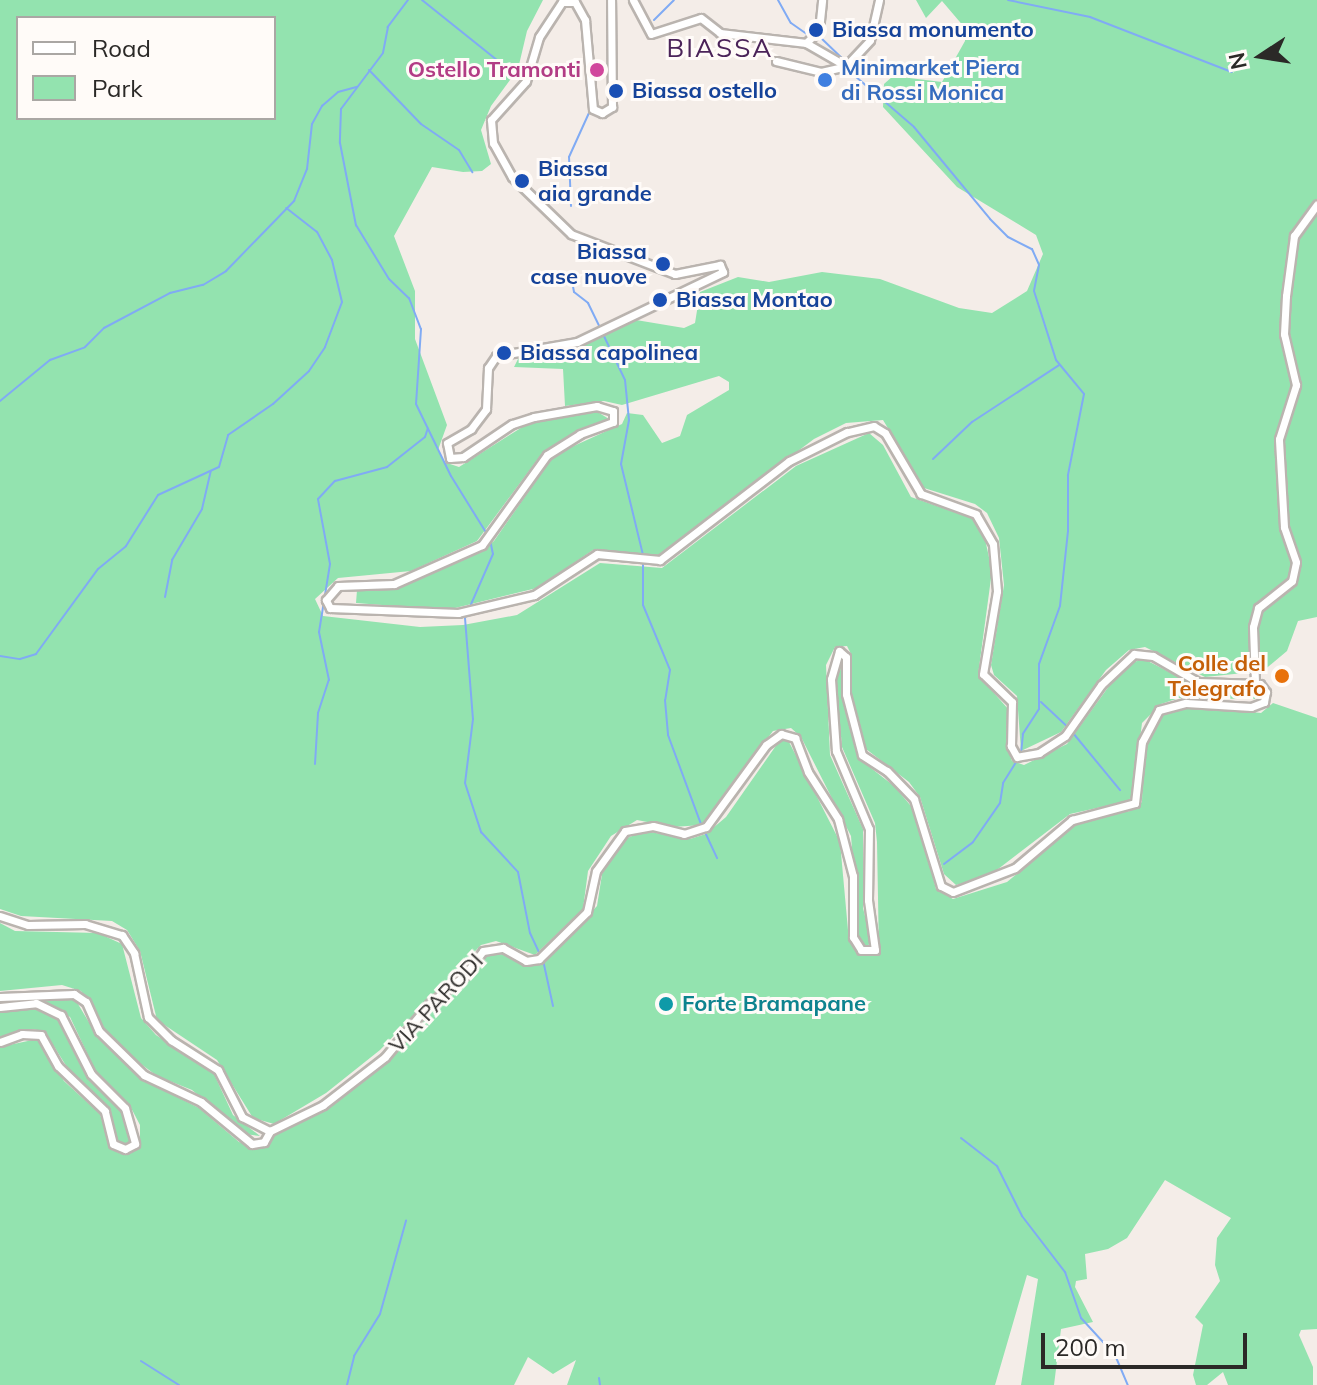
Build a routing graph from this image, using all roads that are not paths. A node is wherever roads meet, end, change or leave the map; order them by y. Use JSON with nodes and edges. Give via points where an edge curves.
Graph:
{"nodes":[{"id":1,"x":611,"y":0,"type":"edge"},
{"id":2,"x":633,"y":0,"type":"edge"},
{"id":3,"x":822,"y":0,"type":"edge"},
{"id":4,"x":879,"y":0,"type":"edge"},
{"id":5,"x":806,"y":43,"type":"junction"},
{"id":6,"x":776,"y":61,"type":"dead end"},
{"id":7,"x":846,"y":66,"type":"junction"},
{"id":8,"x":1317,"y":204,"type":"edge"},
{"id":9,"x":1255,"y":682,"type":"junction"},
{"id":10,"x":0,"y":916,"type":"edge"},
{"id":11,"x":0,"y":997,"type":"edge"},
{"id":12,"x":0,"y":1007,"type":"edge"},
{"id":13,"x":0,"y":1042,"type":"edge"},
{"id":14,"x":270,"y":1131,"type":"junction"}],
"edges":[{"from":1,"to":9,"type":"street","via":[[612,107],[602,113],[593,109],[585,20],[575,2],[562,2],[539,37],[526,81],[491,120],[493,143],[512,177],[571,234],[675,274],[720,265],[723,272],[577,342],[496,356],[488,368],[486,409],[471,429],[447,443],[450,458],[466,455],[512,424],[534,417],[597,406],[612,410],[613,422],[580,434],[547,455],[482,545],[394,584],[338,586],[326,600],[330,608],[458,613],[534,595],[600,553],[660,560],[789,461],[847,432],[874,426],[885,433],[921,494],[971,510],[990,536],[998,576],[983,674],[1012,702],[1011,746],[1017,757],[1039,753],[1065,736],[1101,685],[1134,654],[1153,656],[1198,682]]},
{"from":2,"to":5,"type":"street","via":[[651,34],[701,18],[720,33]]},
{"from":3,"to":5,"type":"street","via":[[819,30]]},
{"from":4,"to":7,"type":"street","via":[[866,47]]},
{"from":5,"to":7,"type":"street"},
{"from":6,"to":7,"type":"street","via":[[814,72]]},
{"from":8,"to":9,"type":"street","via":[[1294,236],[1286,285],[1284,334],[1296,385],[1294,400],[1281,419],[1279,439],[1284,527],[1296,562],[1292,581],[1258,608],[1253,627]]},
{"from":9,"to":14,"type":"street","name":"VIA PARODI","via":[[1266,695],[1251,707],[1186,703],[1159,710],[1142,742],[1135,803],[1072,820],[1015,868],[953,892],[941,886],[914,799],[895,777],[862,755],[846,694],[846,657],[839,651],[831,679],[836,751],[869,829],[868,900],[875,950],[859,949],[853,937],[853,876],[838,819],[808,772],[795,738],[781,734],[766,745],[706,827],[684,834],[653,826],[625,831],[596,871],[587,912],[539,959],[526,961],[503,948],[483,951],[385,1057],[323,1105]]},
{"from":10,"to":14,"type":"street","via":[[28,925],[85,924],[122,935],[134,953],[148,1017],[171,1040],[218,1070],[242,1117]]},
{"from":11,"to":14,"type":"street","via":[[74,994],[86,1002],[99,1031],[144,1075],[201,1102],[252,1144],[264,1142]]},
{"from":12,"to":13,"type":"street","via":[[36,1003],[61,1015],[91,1074],[125,1108],[135,1144],[125,1149],[113,1144],[99,1102],[58,1066],[41,1035],[22,1034]]}]}
